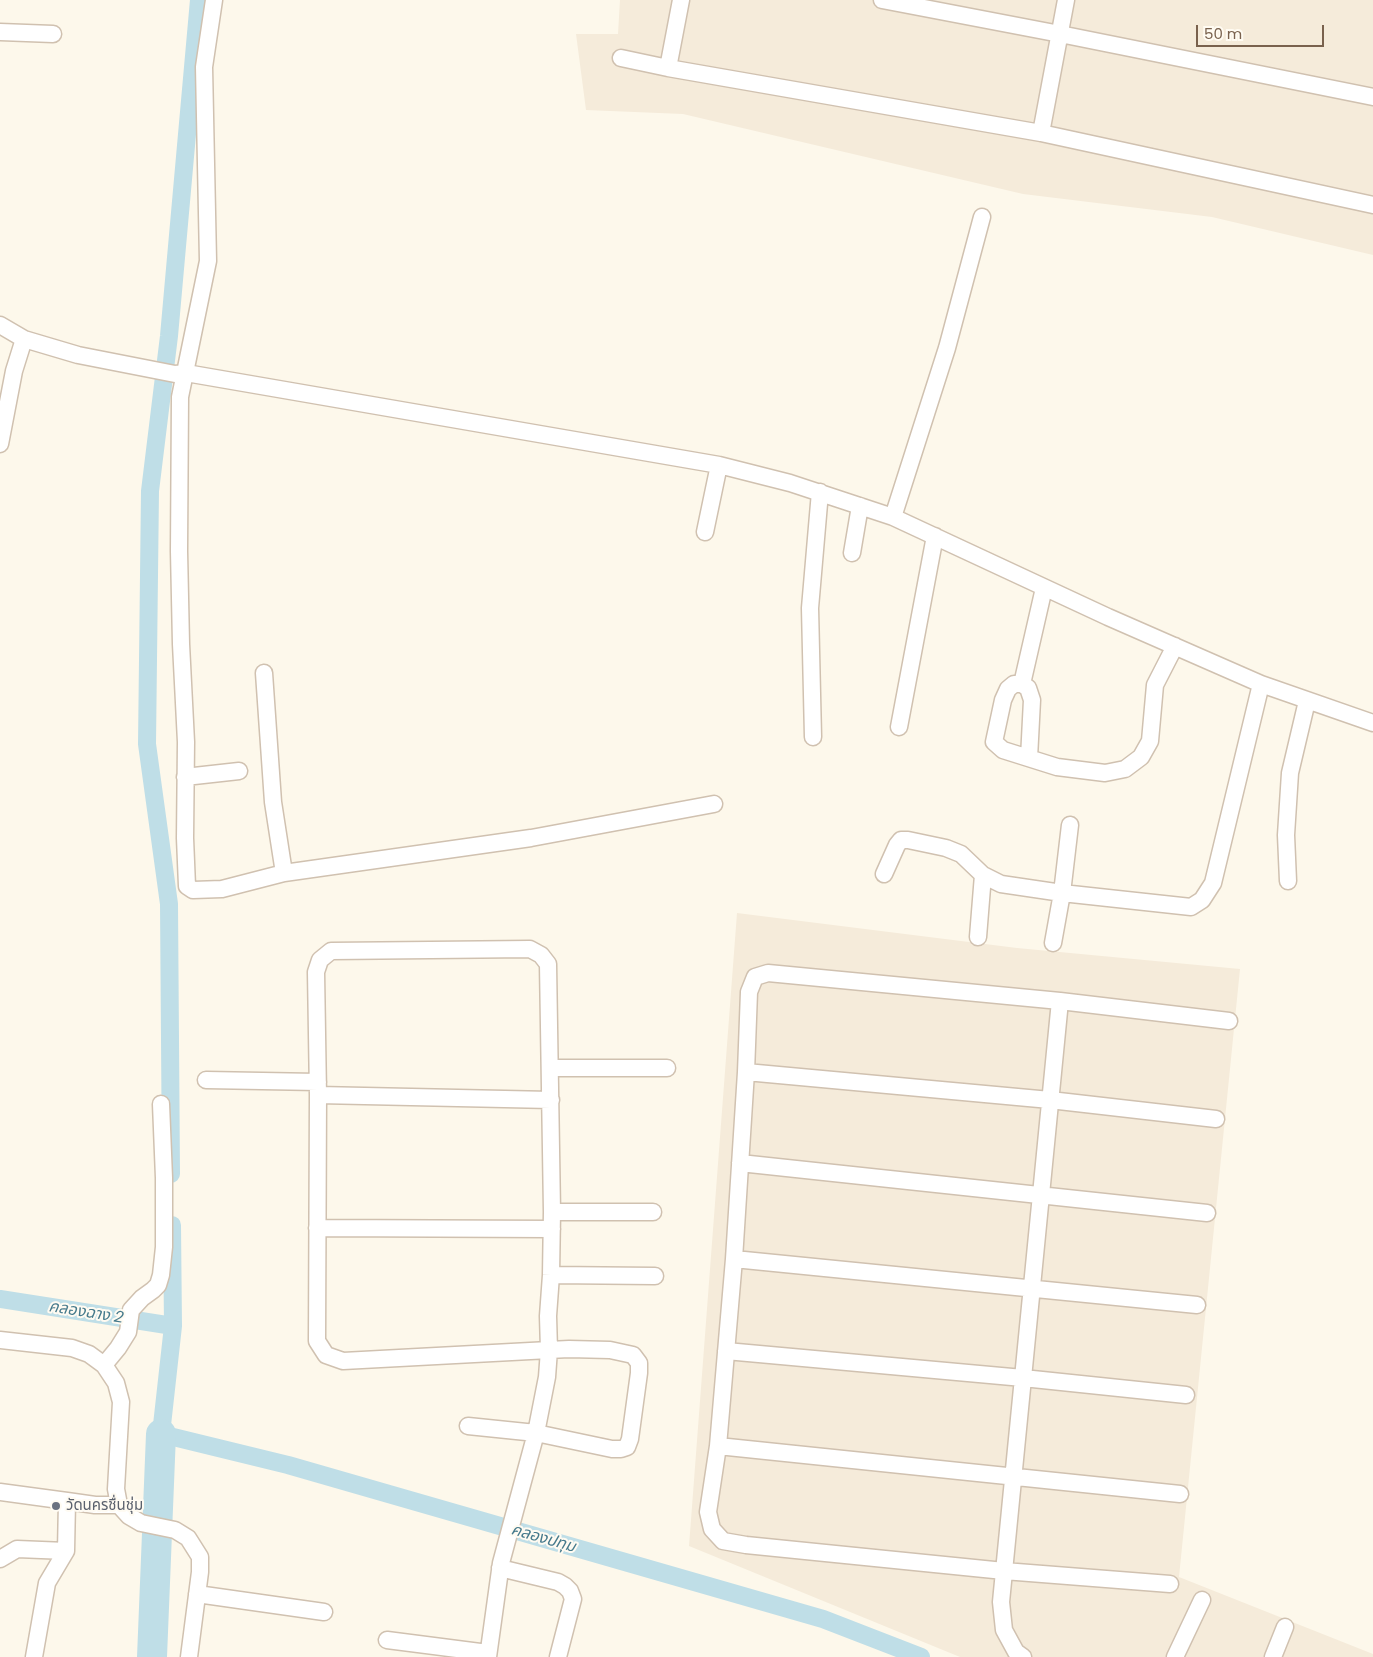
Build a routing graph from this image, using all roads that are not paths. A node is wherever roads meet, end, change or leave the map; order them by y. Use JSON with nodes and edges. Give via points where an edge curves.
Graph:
{"nodes":[{"id":1,"x":214,"y":0,"type":"edge"},
{"id":2,"x":681,"y":0,"type":"edge"},
{"id":3,"x":882,"y":0,"type":"edge"},
{"id":4,"x":1066,"y":0,"type":"edge"},
{"id":5,"x":0,"y":32,"type":"edge"},
{"id":6,"x":53,"y":34,"type":"dead end"},
{"id":7,"x":1060,"y":34,"type":"junction"},
{"id":8,"x":621,"y":58,"type":"dead end"},
{"id":9,"x":668,"y":68,"type":"junction"},
{"id":10,"x":1373,"y":97,"type":"edge"},
{"id":11,"x":1041,"y":133,"type":"junction"},
{"id":12,"x":1373,"y":205,"type":"edge"},
{"id":13,"x":982,"y":217,"type":"dead end"},
{"id":14,"x":0,"y":325,"type":"edge"},
{"id":15,"x":24,"y":339,"type":"junction"},
{"id":16,"x":180,"y":374,"type":"junction"},
{"id":17,"x":0,"y":444,"type":"edge"},
{"id":18,"x":719,"y":465,"type":"junction"},
{"id":19,"x":820,"y":492,"type":"junction"},
{"id":20,"x":860,"y":506,"type":"junction"},
{"id":21,"x":893,"y":517,"type":"junction"},
{"id":22,"x":705,"y":532,"type":"dead end"},
{"id":23,"x":935,"y":536,"type":"junction"},
{"id":24,"x":852,"y":553,"type":"dead end"},
{"id":25,"x":1044,"y":588,"type":"junction"},
{"id":26,"x":1175,"y":646,"type":"junction"},
{"id":27,"x":264,"y":673,"type":"dead end"},
{"id":28,"x":1022,"y":684,"type":"junction"},
{"id":29,"x":1261,"y":684,"type":"junction"},
{"id":30,"x":1307,"y":701,"type":"junction"},
{"id":31,"x":1373,"y":723,"type":"edge"},
{"id":32,"x":899,"y":727,"type":"dead end"},
{"id":33,"x":813,"y":737,"type":"dead end"},
{"id":34,"x":1029,"y":758,"type":"junction"},
{"id":35,"x":239,"y":771,"type":"dead end"},
{"id":36,"x":185,"y":777,"type":"junction"},
{"id":37,"x":714,"y":804,"type":"dead end"},
{"id":38,"x":1070,"y":825,"type":"dead end"},
{"id":39,"x":284,"y":873,"type":"junction"},
{"id":40,"x":884,"y":874,"type":"dead end"},
{"id":41,"x":984,"y":875,"type":"junction"},
{"id":42,"x":1288,"y":881,"type":"dead end"},
{"id":43,"x":1062,"y":893,"type":"junction"},
{"id":44,"x":978,"y":937,"type":"dead end"},
{"id":45,"x":1053,"y":943,"type":"dead end"},
{"id":46,"x":1060,"y":1001,"type":"junction"},
{"id":47,"x":1229,"y":1021,"type":"dead end"},
{"id":48,"x":550,"y":1068,"type":"junction"},
{"id":49,"x":667,"y":1068,"type":"dead end"},
{"id":50,"x":746,"y":1072,"type":"junction"},
{"id":51,"x":206,"y":1080,"type":"dead end"},
{"id":52,"x":318,"y":1089,"type":"junction"},
{"id":53,"x":551,"y":1100,"type":"junction"},
{"id":54,"x":1050,"y":1100,"type":"junction"},
{"id":55,"x":162,"y":1104,"type":"dead end"},
{"id":56,"x":1216,"y":1119,"type":"dead end"},
{"id":57,"x":740,"y":1163,"type":"junction"},
{"id":58,"x":1041,"y":1194,"type":"junction"},
{"id":59,"x":552,"y":1212,"type":"junction"},
{"id":60,"x":653,"y":1212,"type":"dead end"},
{"id":61,"x":1207,"y":1213,"type":"dead end"},
{"id":62,"x":317,"y":1228,"type":"junction"},
{"id":63,"x":552,"y":1229,"type":"junction"},
{"id":64,"x":734,"y":1259,"type":"junction"},
{"id":65,"x":551,"y":1275,"type":"junction"},
{"id":66,"x":655,"y":1276,"type":"dead end"},
{"id":67,"x":1032,"y":1288,"type":"junction"},
{"id":68,"x":1197,"y":1305,"type":"dead end"},
{"id":69,"x":0,"y":1340,"type":"edge"},
{"id":70,"x":549,"y":1350,"type":"junction"},
{"id":71,"x":726,"y":1351,"type":"junction"},
{"id":72,"x":104,"y":1365,"type":"junction"},
{"id":73,"x":1023,"y":1378,"type":"junction"},
{"id":74,"x":1186,"y":1395,"type":"dead end"},
{"id":75,"x":468,"y":1426,"type":"dead end"},
{"id":76,"x":536,"y":1433,"type":"junction"},
{"id":77,"x":718,"y":1446,"type":"junction"},
{"id":78,"x":1013,"y":1477,"type":"junction"},
{"id":79,"x":0,"y":1492,"type":"edge"},
{"id":80,"x":1180,"y":1494,"type":"dead end"},
{"id":81,"x":67,"y":1502,"type":"junction"},
{"id":82,"x":119,"y":1504,"type":"junction"},
{"id":83,"x":66,"y":1551,"type":"junction"},
{"id":84,"x":0,"y":1559,"type":"edge"},
{"id":85,"x":500,"y":1565,"type":"junction"},
{"id":86,"x":1004,"y":1571,"type":"junction"},
{"id":87,"x":1170,"y":1584,"type":"dead end"},
{"id":88,"x":197,"y":1594,"type":"junction"},
{"id":89,"x":1202,"y":1600,"type":"dead end"},
{"id":90,"x":324,"y":1612,"type":"dead end"},
{"id":91,"x":1285,"y":1627,"type":"dead end"},
{"id":92,"x":388,"y":1640,"type":"dead end"},
{"id":93,"x":488,"y":1655,"type":"edge"},
{"id":94,"x":34,"y":1657,"type":"edge"},
{"id":95,"x":189,"y":1657,"type":"edge"},
{"id":96,"x":558,"y":1657,"type":"edge"},
{"id":97,"x":1023,"y":1657,"type":"edge"},
{"id":98,"x":1175,"y":1657,"type":"edge"},
{"id":99,"x":1273,"y":1657,"type":"edge"}],
"edges":[{"from":1,"to":16,"type":"street","via":[[204,67],[208,261]]},
{"from":2,"to":9,"type":"street"},
{"from":3,"to":7,"type":"street"},
{"from":4,"to":7,"type":"street"},
{"from":5,"to":6,"type":"street"},
{"from":7,"to":10,"type":"street"},
{"from":7,"to":11,"type":"street"},
{"from":8,"to":9,"type":"street"},
{"from":9,"to":11,"type":"street"},
{"from":11,"to":12,"type":"street"},
{"from":13,"to":21,"type":"street","via":[[947,348]]},
{"from":14,"to":15,"type":"street"},
{"from":15,"to":16,"type":"street","via":[[78,355]]},
{"from":15,"to":17,"type":"street","via":[[14,371]]},
{"from":16,"to":18,"type":"street"},
{"from":16,"to":36,"type":"street","via":[[179,551]]},
{"from":18,"to":19,"type":"street"},
{"from":18,"to":22,"type":"street"},
{"from":19,"to":20,"type":"street"},
{"from":19,"to":33,"type":"street","via":[[810,608]]},
{"from":20,"to":21,"type":"street"},
{"from":20,"to":24,"type":"street"},
{"from":21,"to":23,"type":"street"},
{"from":23,"to":25,"type":"street"},
{"from":23,"to":32,"type":"street"},
{"from":25,"to":26,"type":"street"},
{"from":25,"to":28,"type":"street"},
{"from":26,"to":29,"type":"street"},
{"from":26,"to":34,"type":"street","via":[[1155,685],[1150,741],[1141,757],[1124,769],[1105,774],[1057,767]]},
{"from":27,"to":39,"type":"street","via":[[273,802]]},
{"from":28,"to":34,"type":"street","via":[[1028,688],[1032,700]]},
{"from":28,"to":34,"type":"street","via":[[1014,684],[1008,689],[994,742],[1003,750]]},
{"from":29,"to":30,"type":"street"},
{"from":29,"to":43,"type":"street","via":[[1212,884],[1202,900],[1191,907]]},
{"from":30,"to":31,"type":"street"},
{"from":30,"to":42,"type":"street","via":[[1290,773],[1286,835]]},
{"from":35,"to":36,"type":"street"},
{"from":36,"to":39,"type":"street","via":[[187,886],[193,890],[222,889]]},
{"from":37,"to":39,"type":"street","via":[[532,838]]},
{"from":38,"to":43,"type":"street"},
{"from":40,"to":41,"type":"street","via":[[897,845],[901,840],[908,840],[961,854]]},
{"from":41,"to":43,"type":"street","via":[[1001,884]]},
{"from":41,"to":44,"type":"street"},
{"from":43,"to":45,"type":"street"},
{"from":46,"to":47,"type":"street"},
{"from":46,"to":50,"type":"street","via":[[768,973],[755,977],[749,992]]},
{"from":46,"to":54,"type":"street"},
{"from":48,"to":49,"type":"street"},
{"from":48,"to":52,"type":"street","via":[[548,964],[530,949],[331,951],[320,960],[316,972]]},
{"from":48,"to":53,"type":"street"},
{"from":50,"to":54,"type":"street"},
{"from":50,"to":57,"type":"street"},
{"from":51,"to":52,"type":"street"},
{"from":52,"to":53,"type":"street"},
{"from":52,"to":62,"type":"street"},
{"from":53,"to":59,"type":"street"},
{"from":54,"to":56,"type":"street"},
{"from":54,"to":58,"type":"street"},
{"from":55,"to":72,"type":"street","via":[[164,1247],[161,1275],[158,1285],[131,1310],[128,1332]]},
{"from":57,"to":58,"type":"street"},
{"from":57,"to":64,"type":"street"},
{"from":58,"to":61,"type":"street"},
{"from":58,"to":67,"type":"street"},
{"from":59,"to":60,"type":"street"},
{"from":59,"to":63,"type":"street"},
{"from":62,"to":63,"type":"street"},
{"from":62,"to":70,"type":"street","via":[[317,1342],[326,1355],[343,1361]]},
{"from":63,"to":65,"type":"street"},
{"from":64,"to":67,"type":"street"},
{"from":64,"to":71,"type":"street"},
{"from":65,"to":66,"type":"street"},
{"from":65,"to":70,"type":"street"},
{"from":67,"to":68,"type":"street"},
{"from":67,"to":73,"type":"street"},
{"from":69,"to":72,"type":"street","via":[[72,1348],[89,1354]]},
{"from":70,"to":76,"type":"street"},
{"from":70,"to":76,"type":"street","via":[[610,1350],[633,1355],[639,1363],[639,1374],[630,1439],[626,1447],[612,1449]]},
{"from":71,"to":73,"type":"street"},
{"from":71,"to":77,"type":"street"},
{"from":72,"to":82,"type":"street","via":[[116,1383],[121,1402],[116,1489]]},
{"from":73,"to":74,"type":"street"},
{"from":73,"to":78,"type":"street"},
{"from":75,"to":76,"type":"street"},
{"from":76,"to":85,"type":"street"},
{"from":77,"to":78,"type":"street"},
{"from":77,"to":86,"type":"street","via":[[708,1512],[712,1529],[723,1541]]},
{"from":78,"to":80,"type":"street"},
{"from":78,"to":86,"type":"street"},
{"from":79,"to":81,"type":"street"},
{"from":81,"to":82,"type":"street"},
{"from":81,"to":83,"type":"street"},
{"from":82,"to":88,"type":"street","via":[[128,1516],[141,1523],[176,1530],[188,1538],[200,1557]]},
{"from":83,"to":84,"type":"street","via":[[17,1549]]},
{"from":83,"to":94,"type":"street","via":[[47,1582]]},
{"from":85,"to":93,"type":"street"},
{"from":85,"to":96,"type":"street","via":[[558,1582],[570,1591],[572,1598]]},
{"from":86,"to":87,"type":"street"},
{"from":86,"to":97,"type":"street","via":[[1004,1630],[1016,1652]]},
{"from":88,"to":90,"type":"street"},
{"from":88,"to":95,"type":"street"},
{"from":89,"to":98,"type":"street"},
{"from":91,"to":99,"type":"street"},
{"from":92,"to":93,"type":"street"}]}
